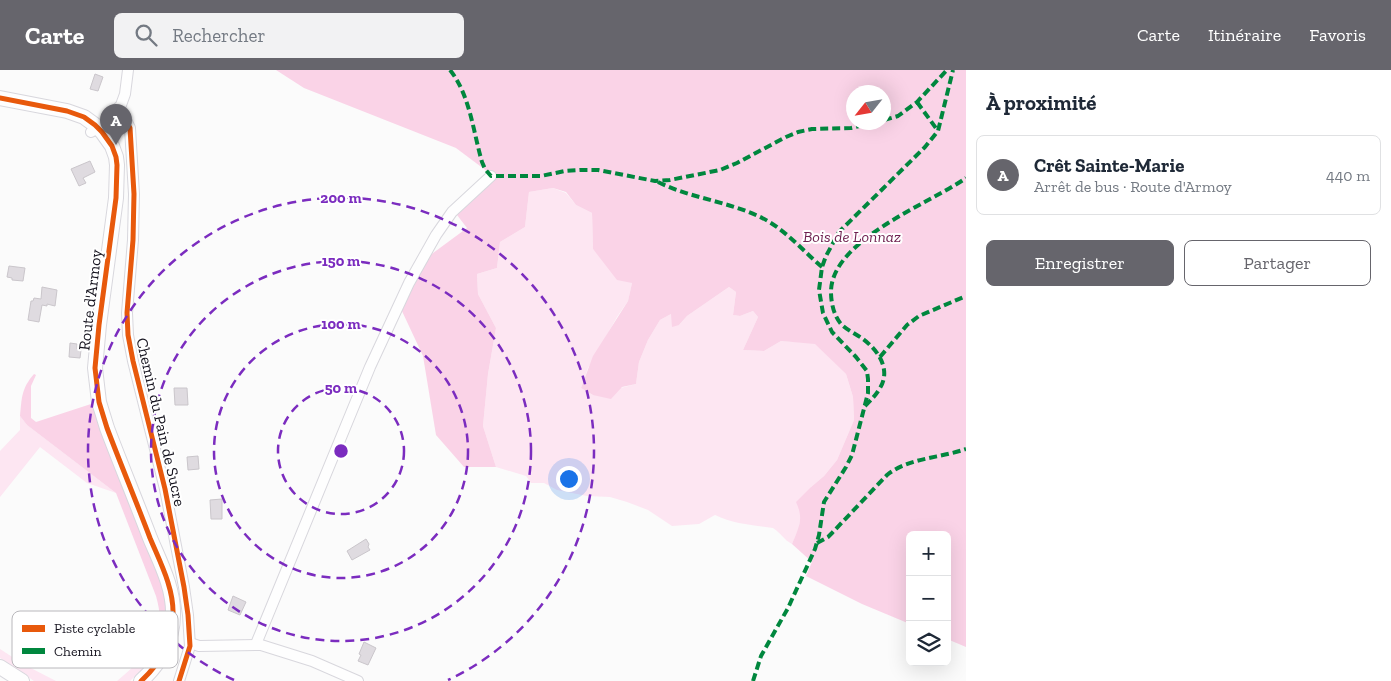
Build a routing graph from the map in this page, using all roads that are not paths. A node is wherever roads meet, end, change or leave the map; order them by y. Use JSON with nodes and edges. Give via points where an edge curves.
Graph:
{"nodes":[{"id":1,"x":128,"y":70,"type":"edge"},
{"id":2,"x":0,"y":98,"type":"edge"},
{"id":3,"x":0,"y":106,"type":"edge"},
{"id":4,"x":114,"y":113,"type":"junction"},
{"id":5,"x":92,"y":128,"type":"junction"},
{"id":6,"x":491,"y":176,"type":"dead end"},
{"id":7,"x":173,"y":611,"type":"edge"},
{"id":8,"x":190,"y":643,"type":"junction"},
{"id":9,"x":256,"y":644,"type":"junction"},
{"id":10,"x":0,"y":667,"type":"edge"},
{"id":11,"x":153,"y":668,"type":"edge"},
{"id":12,"x":22,"y":681,"type":"edge"},
{"id":13,"x":141,"y":681,"type":"edge"},
{"id":14,"x":178,"y":681,"type":"edge"},
{"id":15,"x":358,"y":681,"type":"edge"}],
"edges":[{"from":1,"to":4,"type":"street","via":[[126,94]]},
{"from":2,"to":5,"type":"main road","via":[[79,115]]},
{"from":3,"to":5,"type":"main road","via":[[66,119]]},
{"from":4,"to":5,"type":"street","via":[[105,124]]},
{"from":4,"to":8,"type":"street","name":"Chemin du Pain de Sucre","via":[[124,116],[130,128],[134,194],[128,336],[165,489],[185,594]]},
{"from":5,"to":7,"type":"main road","name":"Route d'Armoy","via":[[108,140],[117,165],[97,341],[99,402],[166,578]]},
{"from":6,"to":9,"type":"street","via":[[452,212],[409,283],[367,374]]},
{"from":8,"to":9,"type":"street","via":[[199,646]]},
{"from":8,"to":14,"type":"street","name":"Chemin du Pain de Sucre"},
{"from":9,"to":15,"type":"street"},
{"from":10,"to":12,"type":"main road"},
{"from":11,"to":13,"type":"main road","name":"Route d'Armoy"}]}
